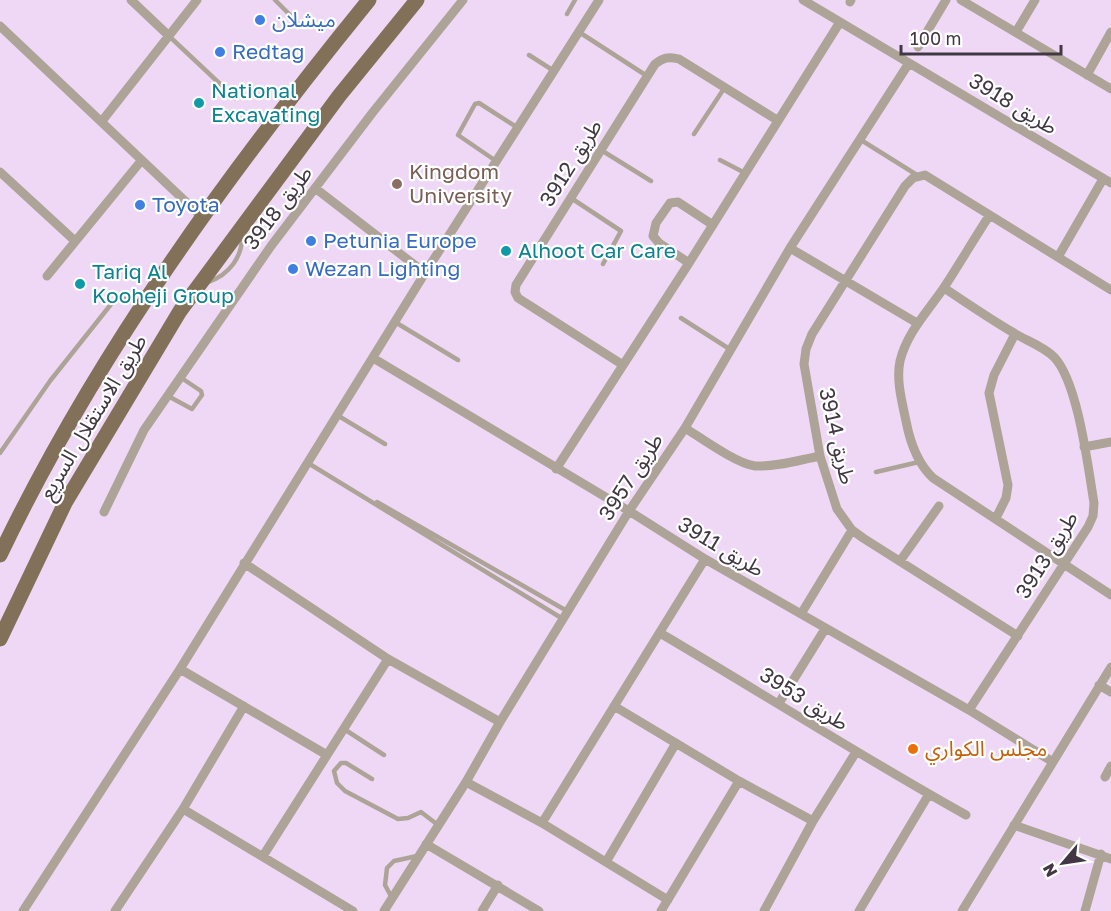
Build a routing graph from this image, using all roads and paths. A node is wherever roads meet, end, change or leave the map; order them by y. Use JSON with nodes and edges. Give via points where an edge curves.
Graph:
{"nodes":[{"id":1,"x":131,"y":0,"type":"edge"},
{"id":2,"x":197,"y":0,"type":"edge"},
{"id":3,"x":275,"y":0,"type":"edge"},
{"id":4,"x":369,"y":0,"type":"edge"},
{"id":5,"x":417,"y":0,"type":"edge"},
{"id":6,"x":463,"y":0,"type":"edge"},
{"id":7,"x":575,"y":0,"type":"edge"},
{"id":8,"x":598,"y":0,"type":"edge"},
{"id":9,"x":803,"y":0,"type":"edge"},
{"id":10,"x":946,"y":0,"type":"edge"},
{"id":11,"x":961,"y":0,"type":"edge"},
{"id":12,"x":1035,"y":0,"type":"edge"},
{"id":13,"x":567,"y":14,"type":"dead end"},
{"id":14,"x":840,"y":22,"type":"junction"},
{"id":15,"x":298,"y":23,"type":"dead end"},
{"id":16,"x":0,"y":26,"type":"edge"},
{"id":17,"x":578,"y":32,"type":"junction"},
{"id":18,"x":1016,"y":32,"type":"junction"},
{"id":19,"x":1111,"y":32,"type":"edge"},
{"id":20,"x":169,"y":36,"type":"junction"},
{"id":21,"x":918,"y":47,"type":"dead end"},
{"id":22,"x":530,"y":55,"type":"dead end"},
{"id":23,"x":909,"y":63,"type":"junction"},
{"id":24,"x":554,"y":71,"type":"junction"},
{"id":25,"x":1087,"y":75,"type":"junction"},
{"id":26,"x":647,"y":76,"type":"junction"},
{"id":27,"x":725,"y":87,"type":"junction"},
{"id":28,"x":1111,"y":89,"type":"edge"},
{"id":29,"x":235,"y":98,"type":"dead end"},
{"id":30,"x":777,"y":120,"type":"junction"},
{"id":31,"x":102,"y":121,"type":"junction"},
{"id":32,"x":518,"y":128,"type":"junction"},
{"id":33,"x":694,"y":134,"type":"dead end"},
{"id":34,"x":861,"y":140,"type":"junction"},
{"id":35,"x":601,"y":150,"type":"junction"},
{"id":36,"x":720,"y":160,"type":"dead end"},
{"id":37,"x":141,"y":161,"type":"junction"},
{"id":38,"x":497,"y":161,"type":"junction"},
{"id":39,"x":0,"y":172,"type":"edge"},
{"id":40,"x":745,"y":173,"type":"junction"},
{"id":41,"x":915,"y":177,"type":"junction"},
{"id":42,"x":651,"y":181,"type":"dead end"},
{"id":43,"x":1107,"y":181,"type":"edge"},
{"id":44,"x":315,"y":188,"type":"junction"},
{"id":45,"x":571,"y":198,"type":"junction"},
{"id":46,"x":989,"y":216,"type":"junction"},
{"id":47,"x":203,"y":218,"type":"junction"},
{"id":48,"x":713,"y":225,"type":"junction"},
{"id":49,"x":75,"y":241,"type":"junction"},
{"id":50,"x":790,"y":248,"type":"junction"},
{"id":51,"x":1058,"y":257,"type":"junction"},
{"id":52,"x":689,"y":263,"type":"junction"},
{"id":53,"x":603,"y":264,"type":"dead end"},
{"id":54,"x":425,"y":273,"type":"junction"},
{"id":55,"x":47,"y":276,"type":"dead end"},
{"id":56,"x":846,"y":281,"type":"junction"},
{"id":57,"x":944,"y":288,"type":"junction"},
{"id":58,"x":1111,"y":290,"type":"edge"},
{"id":59,"x":140,"y":307,"type":"junction"},
{"id":60,"x":681,"y":318,"type":"dead end"},
{"id":61,"x":396,"y":322,"type":"junction"},
{"id":62,"x":916,"y":323,"type":"junction"},
{"id":63,"x":1015,"y":334,"type":"junction"},
{"id":64,"x":731,"y":350,"type":"junction"},
{"id":65,"x":373,"y":358,"type":"junction"},
{"id":66,"x":458,"y":360,"type":"dead end"},
{"id":67,"x":623,"y":365,"type":"junction"},
{"id":68,"x":180,"y":377,"type":"junction"},
{"id":69,"x":168,"y":396,"type":"junction"},
{"id":70,"x":337,"y":415,"type":"junction"},
{"id":71,"x":685,"y":428,"type":"junction"},
{"id":72,"x":1111,"y":442,"type":"edge"},
{"id":73,"x":385,"y":444,"type":"dead end"},
{"id":74,"x":1084,"y":447,"type":"junction"},
{"id":75,"x":0,"y":453,"type":"edge"},
{"id":76,"x":820,"y":456,"type":"junction"},
{"id":77,"x":919,"y":462,"type":"junction"},
{"id":78,"x":308,"y":463,"type":"junction"},
{"id":79,"x":556,"y":469,"type":"junction"},
{"id":80,"x":876,"y":472,"type":"dead end"},
{"id":81,"x":361,"y":495,"type":"junction"},
{"id":82,"x":939,"y":506,"type":"dead end"},
{"id":83,"x":629,"y":511,"type":"junction"},
{"id":84,"x":104,"y":512,"type":"dead end"},
{"id":85,"x":996,"y":518,"type":"junction"},
{"id":86,"x":852,"y":530,"type":"junction"},
{"id":87,"x":0,"y":555,"type":"edge"},
{"id":88,"x":705,"y":560,"type":"junction"},
{"id":89,"x":900,"y":561,"type":"junction"},
{"id":90,"x":244,"y":563,"type":"junction"},
{"id":91,"x":1064,"y":565,"type":"junction"},
{"id":92,"x":1111,"y":595,"type":"edge"},
{"id":93,"x":801,"y":614,"type":"junction"},
{"id":94,"x":565,"y":615,"type":"junction"},
{"id":95,"x":825,"y":628,"type":"junction"},
{"id":96,"x":660,"y":633,"type":"junction"},
{"id":97,"x":1018,"y":636,"type":"junction"},
{"id":98,"x":0,"y":639,"type":"edge"},
{"id":99,"x":388,"y":659,"type":"junction"},
{"id":100,"x":1111,"y":667,"type":"edge"},
{"id":101,"x":180,"y":669,"type":"junction"},
{"id":102,"x":1099,"y":685,"type":"junction"},
{"id":103,"x":1111,"y":692,"type":"edge"},
{"id":104,"x":779,"y":704,"type":"junction"},
{"id":105,"x":244,"y":706,"type":"junction"},
{"id":106,"x":614,"y":706,"type":"junction"},
{"id":107,"x":969,"y":710,"type":"junction"},
{"id":108,"x":500,"y":722,"type":"junction"},
{"id":109,"x":344,"y":729,"type":"junction"},
{"id":110,"x":676,"y":743,"type":"junction"},
{"id":111,"x":856,"y":752,"type":"junction"},
{"id":112,"x":327,"y":755,"type":"junction"},
{"id":113,"x":384,"y":755,"type":"dead end"},
{"id":114,"x":1053,"y":762,"type":"junction"},
{"id":115,"x":1111,"y":766,"type":"edge"},
{"id":116,"x":1105,"y":777,"type":"dead end"},
{"id":117,"x":372,"y":779,"type":"dead end"},
{"id":118,"x":739,"y":781,"type":"junction"},
{"id":119,"x":466,"y":782,"type":"junction"},
{"id":120,"x":929,"y":794,"type":"junction"},
{"id":121,"x":183,"y":809,"type":"junction"},
{"id":122,"x":966,"y":815,"type":"dead end"},
{"id":123,"x":813,"y":821,"type":"junction"},
{"id":124,"x":542,"y":823,"type":"junction"},
{"id":125,"x":438,"y":825,"type":"junction"},
{"id":126,"x":1014,"y":825,"type":"junction"},
{"id":127,"x":426,"y":844,"type":"junction"},
{"id":128,"x":1101,"y":854,"type":"junction"},
{"id":129,"x":263,"y":856,"type":"junction"},
{"id":130,"x":418,"y":856,"type":"junction"},
{"id":131,"x":1111,"y":859,"type":"edge"},
{"id":132,"x":606,"y":862,"type":"junction"},
{"id":133,"x":498,"y":885,"type":"junction"},
{"id":134,"x":393,"y":898,"type":"junction"},
{"id":135,"x":668,"y":900,"type":"junction"},
{"id":136,"x":119,"y":909,"type":"edge"},
{"id":137,"x":23,"y":911,"type":"edge"},
{"id":138,"x":353,"y":911,"type":"edge"},
{"id":139,"x":384,"y":911,"type":"edge"},
{"id":140,"x":482,"y":911,"type":"edge"},
{"id":141,"x":539,"y":911,"type":"edge"},
{"id":142,"x":661,"y":911,"type":"edge"},
{"id":143,"x":764,"y":911,"type":"edge"},
{"id":144,"x":860,"y":911,"type":"edge"},
{"id":145,"x":962,"y":911,"type":"edge"},
{"id":146,"x":1085,"y":911,"type":"edge"}],
"edges":[{"from":1,"to":20,"type":"street"},
{"from":2,"to":20,"type":"street"},
{"from":3,"to":15,"type":"lane"},
{"from":4,"to":47,"type":"main road","name":"طريق الاستقلال السريع","via":[[311,71]]},
{"from":5,"to":98,"type":"main road","name":"طريق الاستقلال السريع","via":[[339,96],[180,311],[65,503]]},
{"from":6,"to":44,"type":"street","name":"طريق 3918"},
{"from":7,"to":13,"type":"lane"},
{"from":8,"to":17,"type":"street"},
{"from":9,"to":14,"type":"street","name":"طريق 3918"},
{"from":10,"to":21,"type":"street"},
{"from":11,"to":18,"type":"street"},
{"from":12,"to":18,"type":"street"},
{"from":14,"to":23,"type":"street","name":"طريق 3918"},
{"from":14,"to":30,"type":"street"},
{"from":16,"to":31,"type":"street"},
{"from":17,"to":24,"type":"street"},
{"from":17,"to":26,"type":"lane"},
{"from":18,"to":25,"type":"street"},
{"from":19,"to":25,"type":"street"},
{"from":20,"to":29,"type":"lane"},
{"from":20,"to":31,"type":"street"},
{"from":22,"to":24,"type":"lane"},
{"from":23,"to":34,"type":"street","name":"طريق 3957"},
{"from":23,"to":43,"type":"street","name":"طريق 3918"},
{"from":24,"to":32,"type":"street"},
{"from":25,"to":28,"type":"street"},
{"from":26,"to":27,"type":"street","name":"طريق 3912","via":[[655,64],[670,56]]},
{"from":26,"to":35,"type":"street","name":"طريق 3912"},
{"from":27,"to":30,"type":"street","name":"طريق 3912"},
{"from":27,"to":33,"type":"lane"},
{"from":30,"to":40,"type":"street"},
{"from":31,"to":37,"type":"street"},
{"from":32,"to":38,"type":"street"},
{"from":32,"to":38,"type":"lane","via":[[475,104],[458,135]]},
{"from":34,"to":41,"type":"lane"},
{"from":34,"to":50,"type":"street","name":"طريق 3957"},
{"from":35,"to":42,"type":"lane"},
{"from":35,"to":45,"type":"street","name":"طريق 3912"},
{"from":36,"to":40,"type":"lane"},
{"from":37,"to":47,"type":"street"},
{"from":37,"to":49,"type":"street"},
{"from":38,"to":54,"type":"street"},
{"from":39,"to":49,"type":"street"},
{"from":40,"to":48,"type":"street"},
{"from":41,"to":46,"type":"street","via":[[925,175]]},
{"from":41,"to":56,"type":"street","name":"طريق 3914","via":[[905,186]]},
{"from":43,"to":51,"type":"street"},
{"from":44,"to":54,"type":"street"},
{"from":44,"to":68,"type":"street","name":"طريق 3918"},
{"from":45,"to":53,"type":"lane","via":[[621,231]]},
{"from":45,"to":67,"type":"street","name":"طريق 3912","via":[[515,292],[518,298]]},
{"from":46,"to":51,"type":"street"},
{"from":46,"to":57,"type":"street"},
{"from":47,"to":59,"type":"main road","name":"طريق الاستقلال السريع"},
{"from":48,"to":52,"type":"street"},
{"from":48,"to":52,"type":"street","via":[[678,202],[670,203],[656,223],[652,236]]},
{"from":49,"to":55,"type":"street"},
{"from":50,"to":56,"type":"street"},
{"from":50,"to":64,"type":"street","name":"طريق 3957"},
{"from":51,"to":58,"type":"street"},
{"from":52,"to":67,"type":"street"},
{"from":54,"to":61,"type":"street"},
{"from":56,"to":62,"type":"street"},
{"from":56,"to":76,"type":"street","name":"طريق 3914","via":[[812,334],[804,356]]},
{"from":57,"to":62,"type":"street"},
{"from":57,"to":63,"type":"street","name":"طريق 3913"},
{"from":59,"to":75,"type":"lane","via":[[125,298],[112,303],[50,381]]},
{"from":59,"to":87,"type":"main road","name":"طريق الاستقلال السريع","via":[[81,403]]},
{"from":60,"to":64,"type":"lane"},
{"from":61,"to":65,"type":"street"},
{"from":61,"to":66,"type":"lane"},
{"from":62,"to":77,"type":"street","via":[[900,360],[899,375],[908,429]]},
{"from":63,"to":74,"type":"street","name":"طريق 3913","via":[[1046,350],[1065,372]]},
{"from":63,"to":85,"type":"street","via":[[989,393],[1008,485]]},
{"from":64,"to":71,"type":"street","name":"طريق 3957"},
{"from":65,"to":70,"type":"street"},
{"from":65,"to":79,"type":"street","name":"طريق 3911"},
{"from":67,"to":79,"type":"street"},
{"from":68,"to":69,"type":"street","name":"طريق 3918"},
{"from":68,"to":69,"type":"lane","via":[[202,395],[189,409]]},
{"from":69,"to":84,"type":"street","name":"طريق 3918","via":[[144,430]]},
{"from":70,"to":73,"type":"lane"},
{"from":70,"to":78,"type":"street"},
{"from":71,"to":76,"type":"street","via":[[753,466]]},
{"from":71,"to":83,"type":"street","name":"طريق 3957"},
{"from":72,"to":74,"type":"street"},
{"from":74,"to":91,"type":"street","name":"طريق 3913","via":[[1093,516]]},
{"from":76,"to":86,"type":"street","name":"طريق 3914","via":[[837,509]]},
{"from":77,"to":80,"type":"lane"},
{"from":77,"to":85,"type":"street","via":[[933,478]]},
{"from":78,"to":81,"type":"lane"},
{"from":78,"to":90,"type":"street"},
{"from":79,"to":83,"type":"street","name":"طريق 3911"},
{"from":81,"to":94,"type":"lane"},
{"from":81,"to":94,"type":"lane"},
{"from":82,"to":89,"type":"street"},
{"from":83,"to":88,"type":"street","name":"طريق 3911"},
{"from":83,"to":94,"type":"street","name":"طريق 3957"},
{"from":85,"to":91,"type":"street"},
{"from":86,"to":89,"type":"street","name":"طريق 3914"},
{"from":86,"to":93,"type":"street"},
{"from":88,"to":93,"type":"street","name":"طريق 3911"},
{"from":88,"to":96,"type":"street"},
{"from":89,"to":97,"type":"street","name":"طريق 3914"},
{"from":90,"to":99,"type":"street"},
{"from":90,"to":101,"type":"street"},
{"from":91,"to":92,"type":"street"},
{"from":91,"to":97,"type":"street","name":"طريق 3913"},
{"from":93,"to":95,"type":"street","name":"طريق 3911"},
{"from":94,"to":108,"type":"street","name":"طريق 3957"},
{"from":95,"to":104,"type":"street"},
{"from":95,"to":107,"type":"street","name":"طريق 3911"},
{"from":96,"to":104,"type":"street","name":"طريق 3953"},
{"from":96,"to":106,"type":"street"},
{"from":97,"to":107,"type":"street","name":"طريق 3913"},
{"from":99,"to":108,"type":"street"},
{"from":99,"to":109,"type":"street"},
{"from":100,"to":102,"type":"street"},
{"from":101,"to":105,"type":"street"},
{"from":101,"to":137,"type":"street"},
{"from":102,"to":103,"type":"street"},
{"from":102,"to":114,"type":"street"},
{"from":104,"to":111,"type":"street","name":"طريق 3953"},
{"from":105,"to":112,"type":"street"},
{"from":105,"to":121,"type":"street"},
{"from":106,"to":110,"type":"street"},
{"from":106,"to":124,"type":"street"},
{"from":107,"to":114,"type":"street","name":"طريق 3911"},
{"from":108,"to":119,"type":"street","name":"طريق 3957"},
{"from":109,"to":112,"type":"street"},
{"from":109,"to":113,"type":"lane"},
{"from":110,"to":118,"type":"street"},
{"from":110,"to":132,"type":"street"},
{"from":111,"to":120,"type":"street","name":"طريق 3953"},
{"from":111,"to":123,"type":"street"},
{"from":112,"to":129,"type":"street"},
{"from":114,"to":126,"type":"street"},
{"from":115,"to":116,"type":"street"},
{"from":117,"to":125,"type":"lane","via":[[346,763],[334,771],[337,783],[345,790],[398,819],[420,812]]},
{"from":118,"to":123,"type":"street"},
{"from":118,"to":135,"type":"street"},
{"from":119,"to":124,"type":"street"},
{"from":119,"to":125,"type":"street","name":"طريق 3957"},
{"from":120,"to":122,"type":"street","name":"طريق 3953"},
{"from":120,"to":144,"type":"street"},
{"from":121,"to":129,"type":"street"},
{"from":121,"to":136,"type":"street"},
{"from":123,"to":143,"type":"street"},
{"from":124,"to":132,"type":"street"},
{"from":125,"to":127,"type":"street","name":"طريق 3957"},
{"from":126,"to":128,"type":"street"},
{"from":126,"to":145,"type":"street"},
{"from":127,"to":130,"type":"street","name":"طريق 3957"},
{"from":127,"to":133,"type":"street"},
{"from":128,"to":131,"type":"street"},
{"from":128,"to":146,"type":"street"},
{"from":129,"to":138,"type":"street"},
{"from":130,"to":134,"type":"street","name":"طريق 3957"},
{"from":130,"to":134,"type":"lane","via":[[394,861],[387,868],[385,885]]},
{"from":132,"to":135,"type":"street"},
{"from":133,"to":140,"type":"street"},
{"from":133,"to":141,"type":"street"},
{"from":134,"to":139,"type":"street","name":"طريق 3957"},
{"from":135,"to":142,"type":"street"}]}
